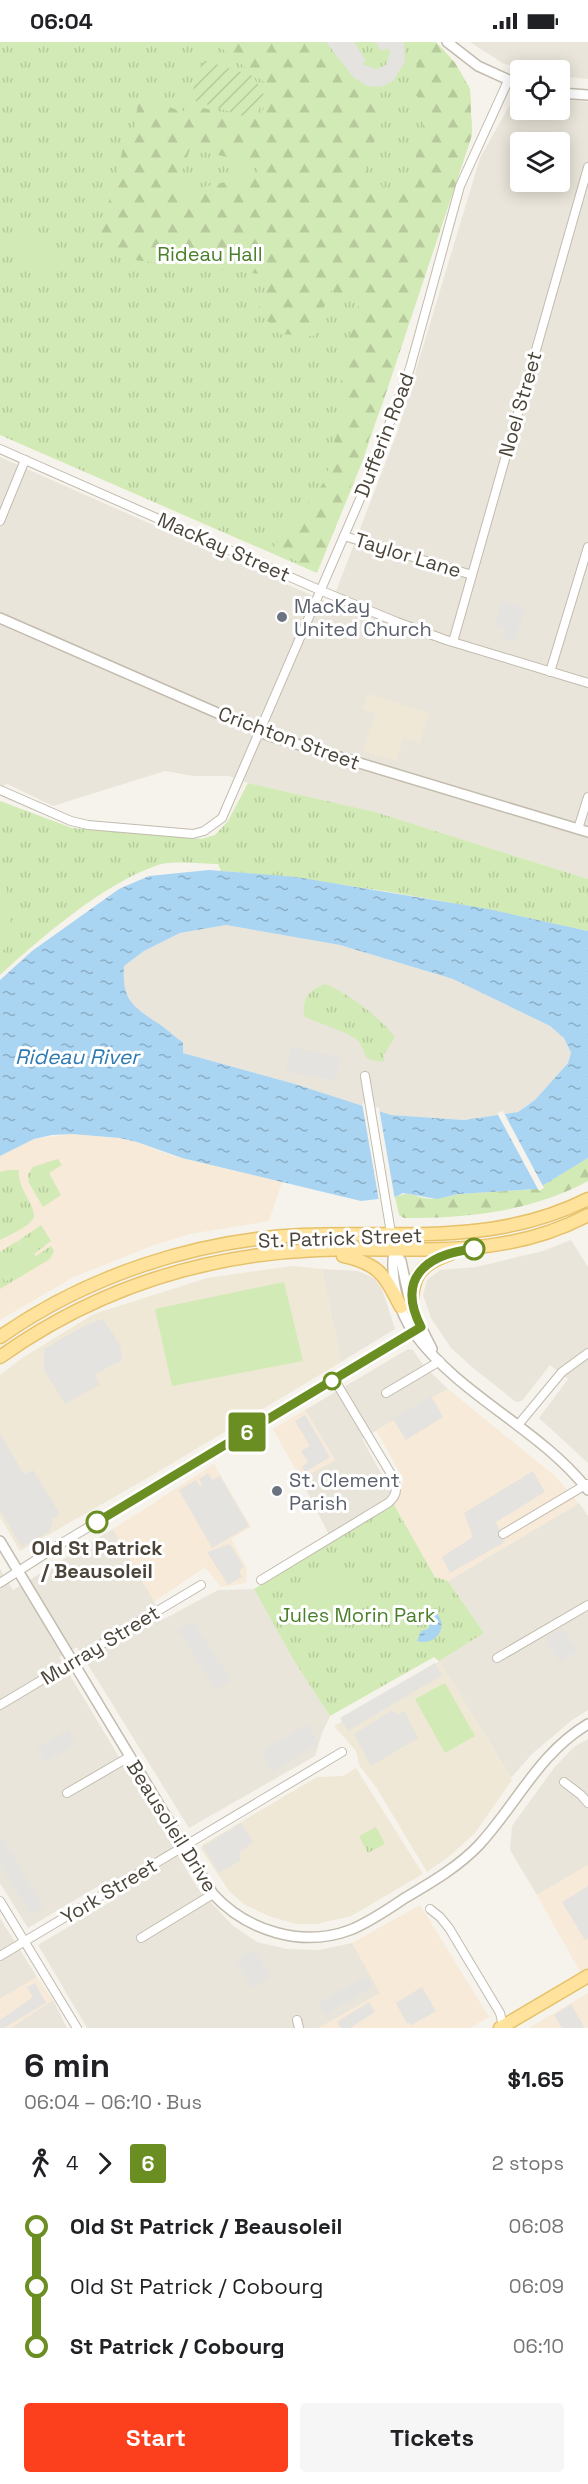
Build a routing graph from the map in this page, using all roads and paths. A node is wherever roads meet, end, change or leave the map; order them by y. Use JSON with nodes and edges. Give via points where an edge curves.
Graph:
{"nodes":[{"id":1,"x":447,"y":42,"type":"edge"},
{"id":2,"x":508,"y":81,"type":"joint"},
{"id":3,"x":570,"y":94,"type":"edge"},
{"id":4,"x":588,"y":95,"type":"edge"},
{"id":5,"x":588,"y":167,"type":"edge"},
{"id":6,"x":0,"y":449,"type":"edge"},
{"id":7,"x":25,"y":460,"type":"junction"},
{"id":8,"x":0,"y":521,"type":"edge"},
{"id":9,"x":345,"y":536,"type":"junction"},
{"id":10,"x":588,"y":547,"type":"edge"},
{"id":11,"x":472,"y":575,"type":"junction"},
{"id":12,"x":322,"y":591,"type":"junction"},
{"id":13,"x":0,"y":618,"type":"edge"},
{"id":14,"x":453,"y":642,"type":"junction"},
{"id":15,"x":550,"y":672,"type":"junction"},
{"id":16,"x":588,"y":683,"type":"edge"},
{"id":17,"x":260,"y":731,"type":"junction"},
{"id":18,"x":0,"y":790,"type":"edge"},
{"id":19,"x":588,"y":797,"type":"edge"},
{"id":20,"x":583,"y":830,"type":"edge"},
{"id":21,"x":365,"y":1076,"type":"dead end"},
{"id":22,"x":588,"y":1199,"type":"edge"},
{"id":23,"x":588,"y":1215,"type":"edge"},
{"id":24,"x":391,"y":1235,"type":"junction"},
{"id":25,"x":318,"y":1250,"type":"junction"},
{"id":26,"x":460,"y":1250,"type":"junction"},
{"id":27,"x":394,"y":1251,"type":"junction"},
{"id":28,"x":406,"y":1307,"type":"junction"},
{"id":29,"x":417,"y":1330,"type":"junction"},
{"id":30,"x":0,"y":1337,"type":"edge"},
{"id":31,"x":588,"y":1353,"type":"edge"},
{"id":32,"x":0,"y":1357,"type":"edge"},
{"id":33,"x":438,"y":1359,"type":"junction"},
{"id":34,"x":334,"y":1379,"type":"junction"},
{"id":35,"x":386,"y":1393,"type":"dead end"},
{"id":36,"x":519,"y":1425,"type":"junction"},
{"id":37,"x":587,"y":1486,"type":"edge"},
{"id":38,"x":503,"y":1534,"type":"dead end"},
{"id":39,"x":0,"y":1542,"type":"edge"},
{"id":40,"x":19,"y":1572,"type":"junction"},
{"id":41,"x":1,"y":1580,"type":"edge"},
{"id":42,"x":261,"y":1580,"type":"dead end"},
{"id":43,"x":201,"y":1585,"type":"dead end"},
{"id":44,"x":588,"y":1605,"type":"edge"},
{"id":45,"x":497,"y":1658,"type":"dead end"},
{"id":46,"x":72,"y":1662,"type":"junction"},
{"id":47,"x":0,"y":1705,"type":"edge"},
{"id":48,"x":588,"y":1724,"type":"edge"},
{"id":49,"x":342,"y":1752,"type":"dead end"},
{"id":50,"x":129,"y":1757,"type":"junction"},
{"id":51,"x":564,"y":1782,"type":"dead end"},
{"id":52,"x":67,"y":1793,"type":"dead end"},
{"id":53,"x":588,"y":1803,"type":"edge"},
{"id":54,"x":184,"y":1846,"type":"junction"},
{"id":55,"x":213,"y":1894,"type":"junction"},
{"id":56,"x":0,"y":1901,"type":"edge"},
{"id":57,"x":430,"y":1910,"type":"dead end"},
{"id":58,"x":141,"y":1938,"type":"dead end"},
{"id":59,"x":24,"y":1941,"type":"junction"},
{"id":60,"x":0,"y":1956,"type":"edge"},
{"id":61,"x":588,"y":1976,"type":"edge"},
{"id":62,"x":502,"y":2027,"type":"edge"},
{"id":63,"x":77,"y":2028,"type":"edge"}],
"edges":[{"from":1,"to":2,"type":"street","via":[[478,66]]},
{"from":2,"to":9,"type":"street","name":"Dufferin Road","via":[[460,186],[410,368]]},
{"from":3,"to":4,"type":"street"},
{"from":5,"to":11,"type":"street","name":"Noel Street"},
{"from":6,"to":7,"type":"street","name":"MacKay Street"},
{"from":7,"to":8,"type":"street"},
{"from":7,"to":12,"type":"street","name":"MacKay Street"},
{"from":9,"to":11,"type":"street","name":"Taylor Lane"},
{"from":9,"to":12,"type":"street","name":"Dufferin Road"},
{"from":10,"to":15,"type":"street"},
{"from":11,"to":14,"type":"street","name":"Noel Street"},
{"from":12,"to":14,"type":"street","name":"MacKay Street"},
{"from":12,"to":17,"type":"street","name":"Dufferin Road"},
{"from":13,"to":17,"type":"street","name":"Crichton Street"},
{"from":14,"to":15,"type":"street","name":"MacKay Street"},
{"from":15,"to":16,"type":"street","name":"MacKay Street"},
{"from":17,"to":18,"type":"street","name":"Dufferin Road","via":[[222,818],[193,834],[88,825]]},
{"from":17,"to":20,"type":"street","name":"Crichton Street"},
{"from":19,"to":20,"type":"street"},
{"from":21,"to":24,"type":"street"},
{"from":22,"to":24,"type":"main road","name":"St. Patrick Street","via":[[555,1214],[495,1230]]},
{"from":23,"to":26,"type":"main road","name":"St. Patrick Street","via":[[534,1238]]},
{"from":24,"to":27,"type":"street"},
{"from":24,"to":30,"type":"main road","name":"St. Patrick Street","via":[[287,1236],[189,1252],[96,1283]]},
{"from":25,"to":27,"type":"main road","name":"St. Patrick Street"},
{"from":25,"to":28,"type":"main road","via":[[374,1266]]},
{"from":25,"to":32,"type":"main road","name":"St. Patrick Street","via":[[235,1258],[152,1279],[82,1307]]},
{"from":26,"to":27,"type":"main road","name":"St. Patrick Street"},
{"from":26,"to":28,"type":"main road","via":[[421,1269]]},
{"from":27,"to":28,"type":"street","via":[[401,1261]]},
{"from":28,"to":29,"type":"street"},
{"from":29,"to":33,"type":"street"},
{"from":29,"to":34,"type":"street"},
{"from":31,"to":36,"type":"street","via":[[562,1372]]},
{"from":33,"to":35,"type":"street"},
{"from":33,"to":36,"type":"street"},
{"from":34,"to":40,"type":"street"},
{"from":34,"to":42,"type":"street","via":[[394,1479],[396,1492],[388,1503]]},
{"from":36,"to":37,"type":"street"},
{"from":37,"to":38,"type":"street"},
{"from":39,"to":40,"type":"street","name":"Beausoleil Drive"},
{"from":40,"to":41,"type":"street"},
{"from":40,"to":46,"type":"street","name":"Beausoleil Drive"},
{"from":43,"to":46,"type":"street","name":"Murray Street"},
{"from":44,"to":45,"type":"street"},
{"from":46,"to":47,"type":"street","name":"Murray Street"},
{"from":46,"to":50,"type":"street","name":"Beausoleil Drive"},
{"from":48,"to":55,"type":"street","name":"Beausoleil Drive","via":[[547,1756],[480,1844],[461,1862],[357,1926],[322,1936],[281,1934],[244,1920]]},
{"from":49,"to":54,"type":"street","name":"York Street"},
{"from":50,"to":52,"type":"street"},
{"from":50,"to":54,"type":"street","name":"Beausoleil Drive"},
{"from":51,"to":53,"type":"street"},
{"from":54,"to":55,"type":"street","name":"Beausoleil Drive"},
{"from":54,"to":59,"type":"street","name":"York Street"},
{"from":55,"to":58,"type":"street"},
{"from":56,"to":59,"type":"street"},
{"from":57,"to":62,"type":"street","via":[[449,1928],[500,2013]]},
{"from":59,"to":60,"type":"street","name":"York Street"},
{"from":59,"to":63,"type":"street"},
{"from":61,"to":62,"type":"main road"}]}
